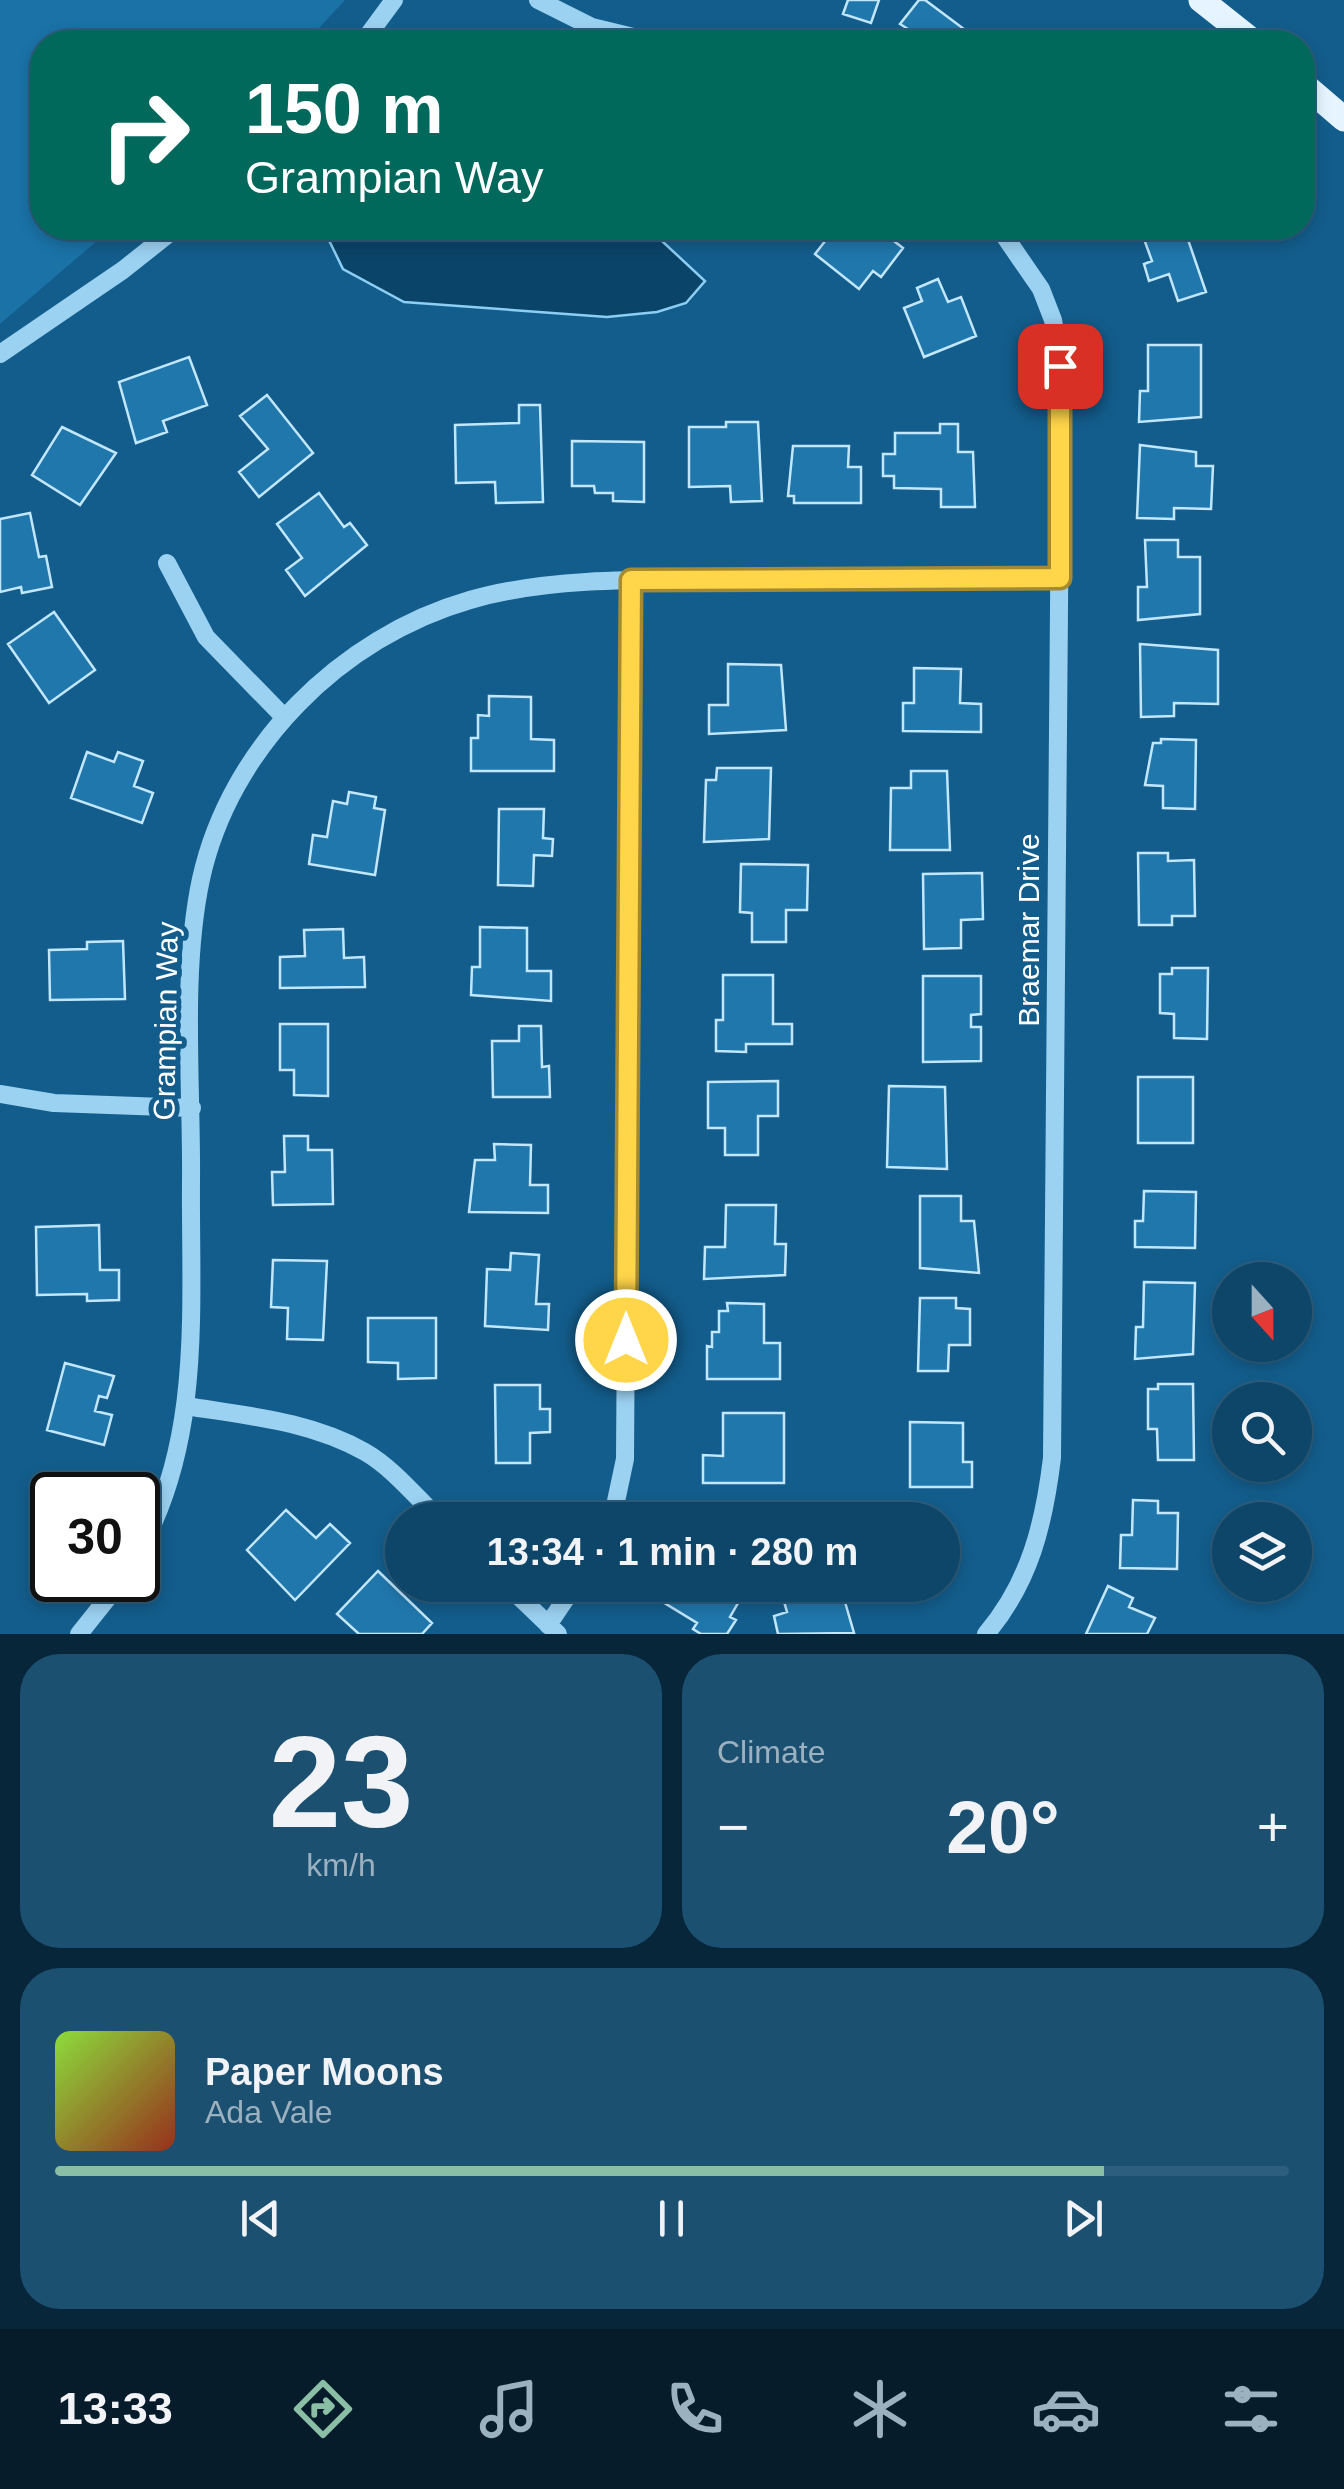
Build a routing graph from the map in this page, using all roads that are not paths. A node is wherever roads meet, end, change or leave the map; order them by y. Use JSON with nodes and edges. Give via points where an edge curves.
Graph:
{"nodes":[{"id":1,"x":394,"y":0,"type":"edge"},
{"id":2,"x":538,"y":0,"type":"edge"},
{"id":3,"x":1201,"y":0,"type":"edge"},
{"id":4,"x":371,"y":30,"type":"edge"},
{"id":5,"x":604,"y":30,"type":"edge"},
{"id":6,"x":1239,"y":30,"type":"edge"},
{"id":7,"x":1315,"y":94,"type":"edge"},
{"id":8,"x":1344,"y":119,"type":"edge"},
{"id":9,"x":161,"y":240,"type":"edge"},
{"id":10,"x":1007,"y":240,"type":"edge"},
{"id":11,"x":0,"y":354,"type":"edge"},
{"id":12,"x":168,"y":563,"type":"dead end"},
{"id":13,"x":1060,"y":578,"type":"junction"},
{"id":14,"x":631,"y":580,"type":"junction"},
{"id":15,"x":285,"y":718,"type":"junction"},
{"id":16,"x":0,"y":1094,"type":"edge"},
{"id":17,"x":192,"y":1108,"type":"junction"},
{"id":18,"x":186,"y":1406,"type":"junction"},
{"id":19,"x":160,"y":1501,"type":"edge"},
{"id":20,"x":421,"y":1502,"type":"edge"},
{"id":21,"x":616,"y":1502,"type":"edge"},
{"id":22,"x":104,"y":1602,"type":"edge"},
{"id":23,"x":524,"y":1602,"type":"edge"},
{"id":24,"x":566,"y":1602,"type":"edge"},
{"id":25,"x":553,"y":1630,"type":"edge"},
{"id":26,"x":79,"y":1634,"type":"edge"},
{"id":27,"x":986,"y":1634,"type":"edge"}],
"edges":[{"from":1,"to":4,"type":"street"},
{"from":2,"to":5,"type":"street"},
{"from":3,"to":6,"type":"main road"},
{"from":7,"to":8,"type":"main road"},
{"from":9,"to":11,"type":"street"},
{"from":10,"to":13,"type":"street","name":"Braemar Drive","via":[[1034,276],[1056,335]]},
{"from":12,"to":15,"type":"street","via":[[206,637]]},
{"from":13,"to":14,"type":"street","name":"Grampian Way"},
{"from":13,"to":27,"type":"street","name":"Braemar Drive","via":[[1052,1458],[1048,1506],[1029,1567]]},
{"from":14,"to":15,"type":"street","name":"Grampian Way","via":[[501,594],[410,622],[355,654]]},
{"from":14,"to":21,"type":"street","via":[[625,1460]]},
{"from":15,"to":17,"type":"street","name":"Grampian Way","via":[[232,794],[200,881],[190,958]]},
{"from":16,"to":17,"type":"street","via":[[54,1103]]},
{"from":17,"to":18,"type":"street","name":"Grampian Way"},
{"from":18,"to":19,"type":"street","name":"Grampian Way"},
{"from":18,"to":20,"type":"street","via":[[332,1435],[375,1459]]},
{"from":22,"to":26,"type":"street"},
{"from":23,"to":25,"type":"street"},
{"from":24,"to":25,"type":"street"}]}
